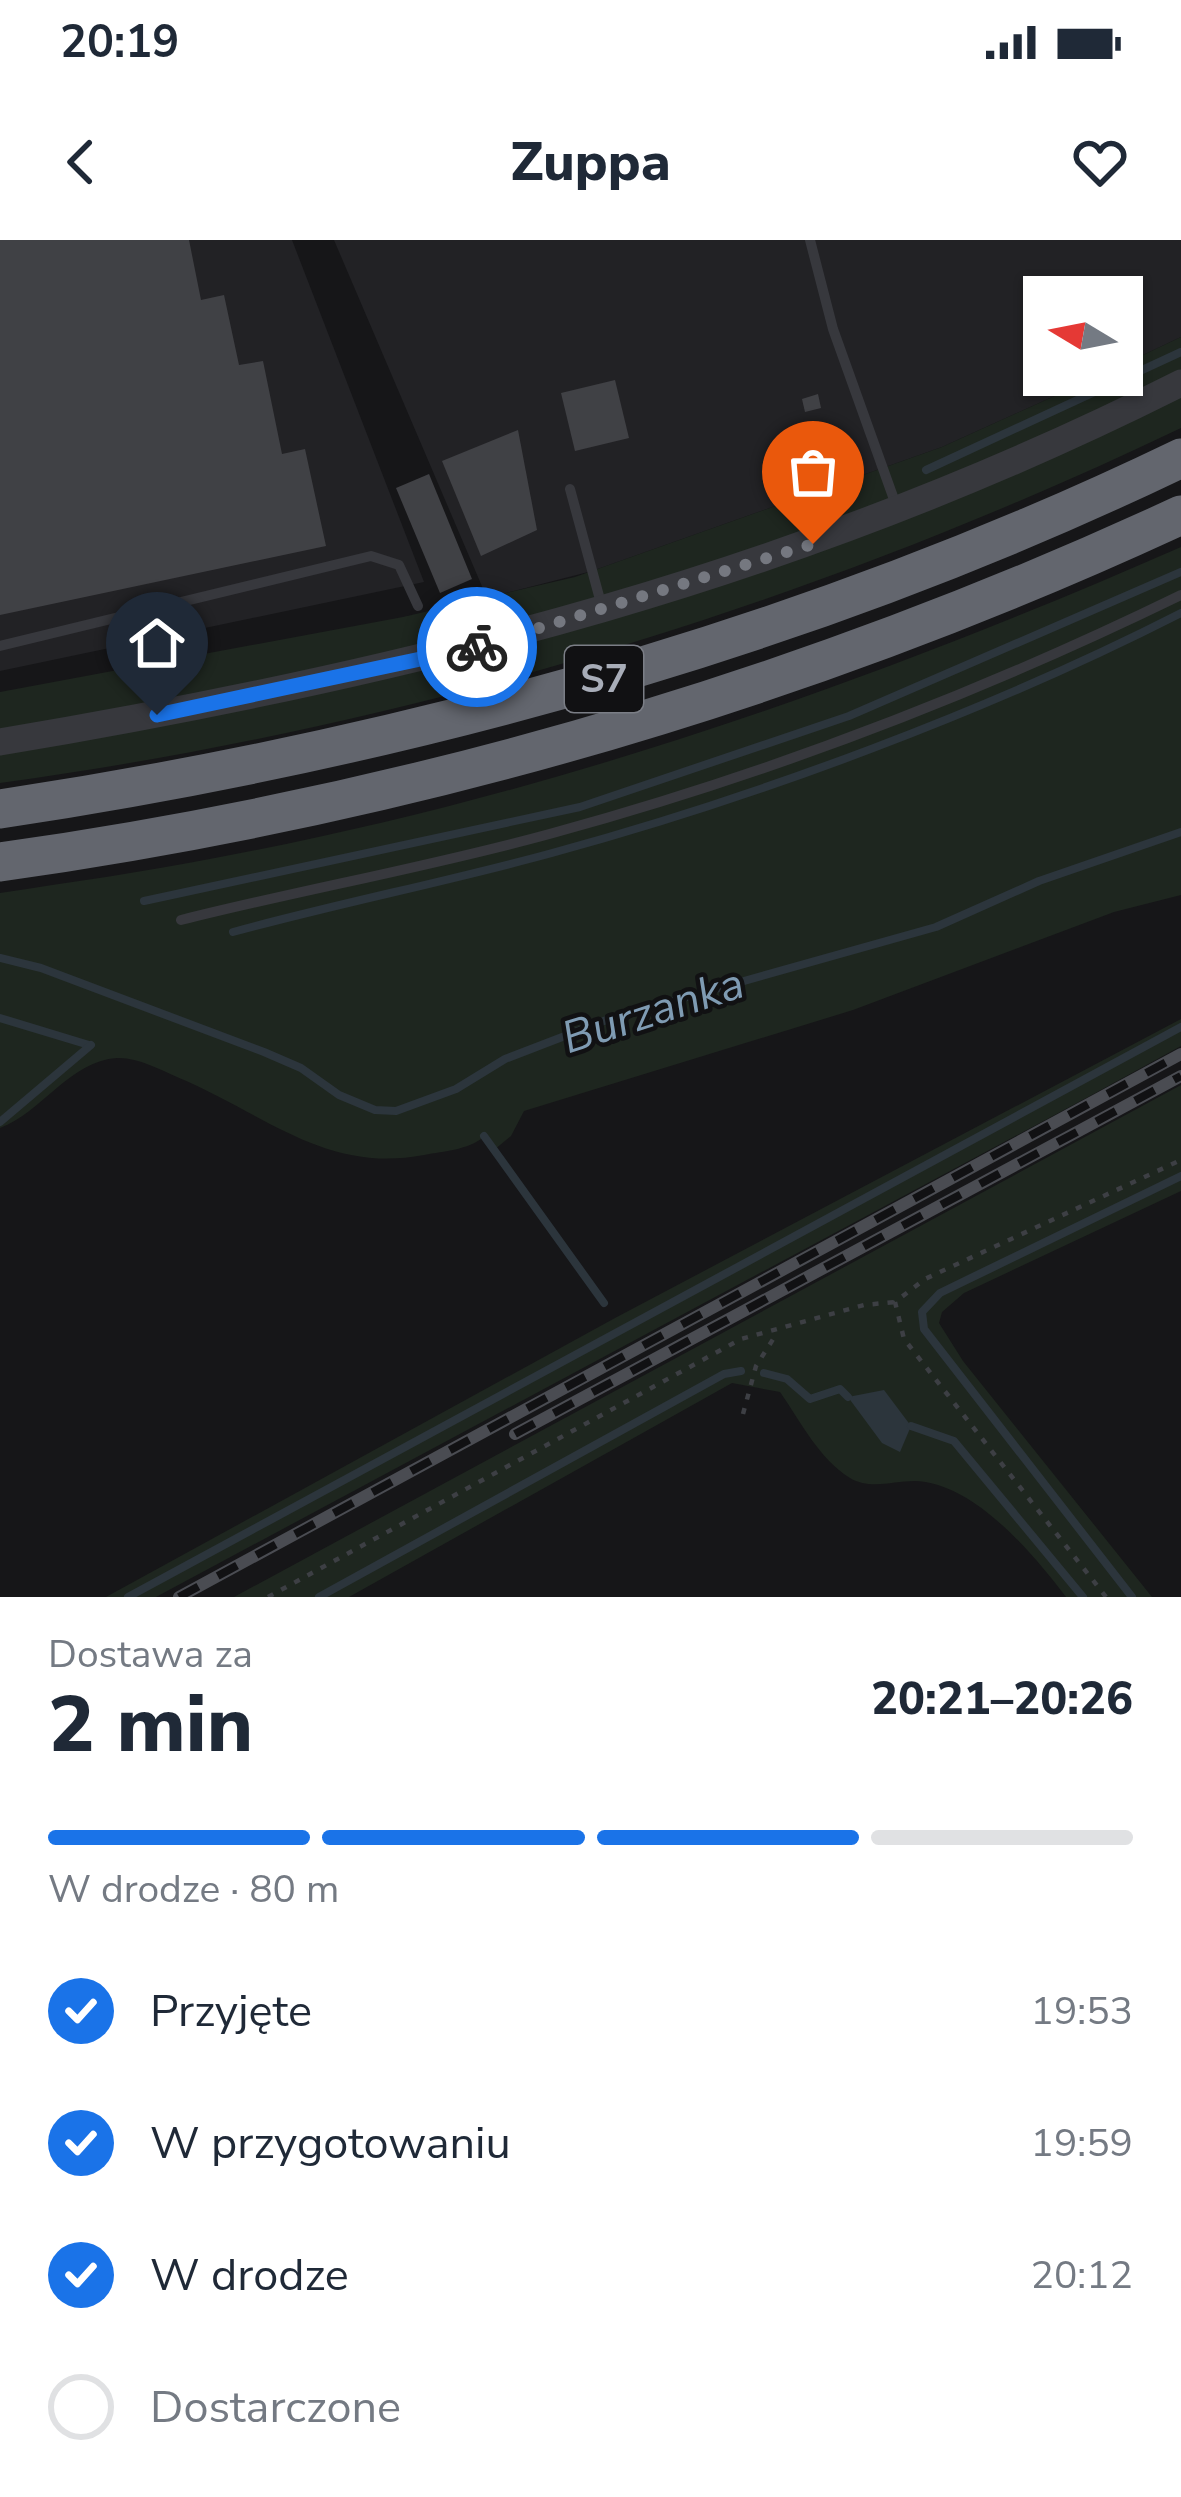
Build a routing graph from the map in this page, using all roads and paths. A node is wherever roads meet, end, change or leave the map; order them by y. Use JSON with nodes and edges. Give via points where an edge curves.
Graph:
{"nodes":[{"id":1,"x":810,"y":240,"type":"edge"},
{"id":2,"x":1181,"y":383,"type":"edge"},
{"id":3,"x":1181,"y":458,"type":"edge"},
{"id":4,"x":570,"y":489,"type":"dead end"},
{"id":5,"x":899,"y":511,"type":"junction"},
{"id":6,"x":1181,"y":515,"type":"edge"},
{"id":7,"x":1181,"y":595,"type":"edge"},
{"id":8,"x":418,"y":606,"type":"dead end"},
{"id":9,"x":603,"y":612,"type":"junction"},
{"id":10,"x":0,"y":646,"type":"edge"},
{"id":11,"x":0,"y":742,"type":"edge"},
{"id":12,"x":0,"y":809,"type":"edge"},
{"id":13,"x":0,"y":862,"type":"edge"},
{"id":14,"x":181,"y":920,"type":"dead end"},
{"id":15,"x":1181,"y":1160,"type":"edge"},
{"id":16,"x":895,"y":1302,"type":"junction"},
{"id":17,"x":777,"y":1334,"type":"junction"},
{"id":18,"x":743,"y":1414,"type":"dead end"},
{"id":19,"x":268,"y":1597,"type":"edge"},
{"id":20,"x":1106,"y":1597,"type":"edge"}],
"edges":[{"from":1,"to":5,"type":"lane"},
{"from":2,"to":5,"type":"street"},
{"from":3,"to":12,"type":"highway","number":"S7","via":[[904,577],[515,706],[262,764]]},
{"from":4,"to":9,"type":"lane"},
{"from":5,"to":9,"type":"street"},
{"from":6,"to":13,"type":"highway","number":"S7","via":[[920,626],[642,723],[322,804]]},
{"from":7,"to":14,"type":"lane","via":[[956,695],[677,797]]},
{"from":8,"to":10,"type":"lane","via":[[399,565],[371,556]]},
{"from":9,"to":11,"type":"street","via":[[346,677]]},
{"from":15,"to":16,"type":"path","via":[[925,1279]]},
{"from":16,"to":17,"type":"path"},
{"from":16,"to":20,"type":"path","via":[[904,1339]]},
{"from":17,"to":18,"type":"path","via":[[756,1366]]},
{"from":17,"to":19,"type":"path","via":[[741,1339]]}]}
